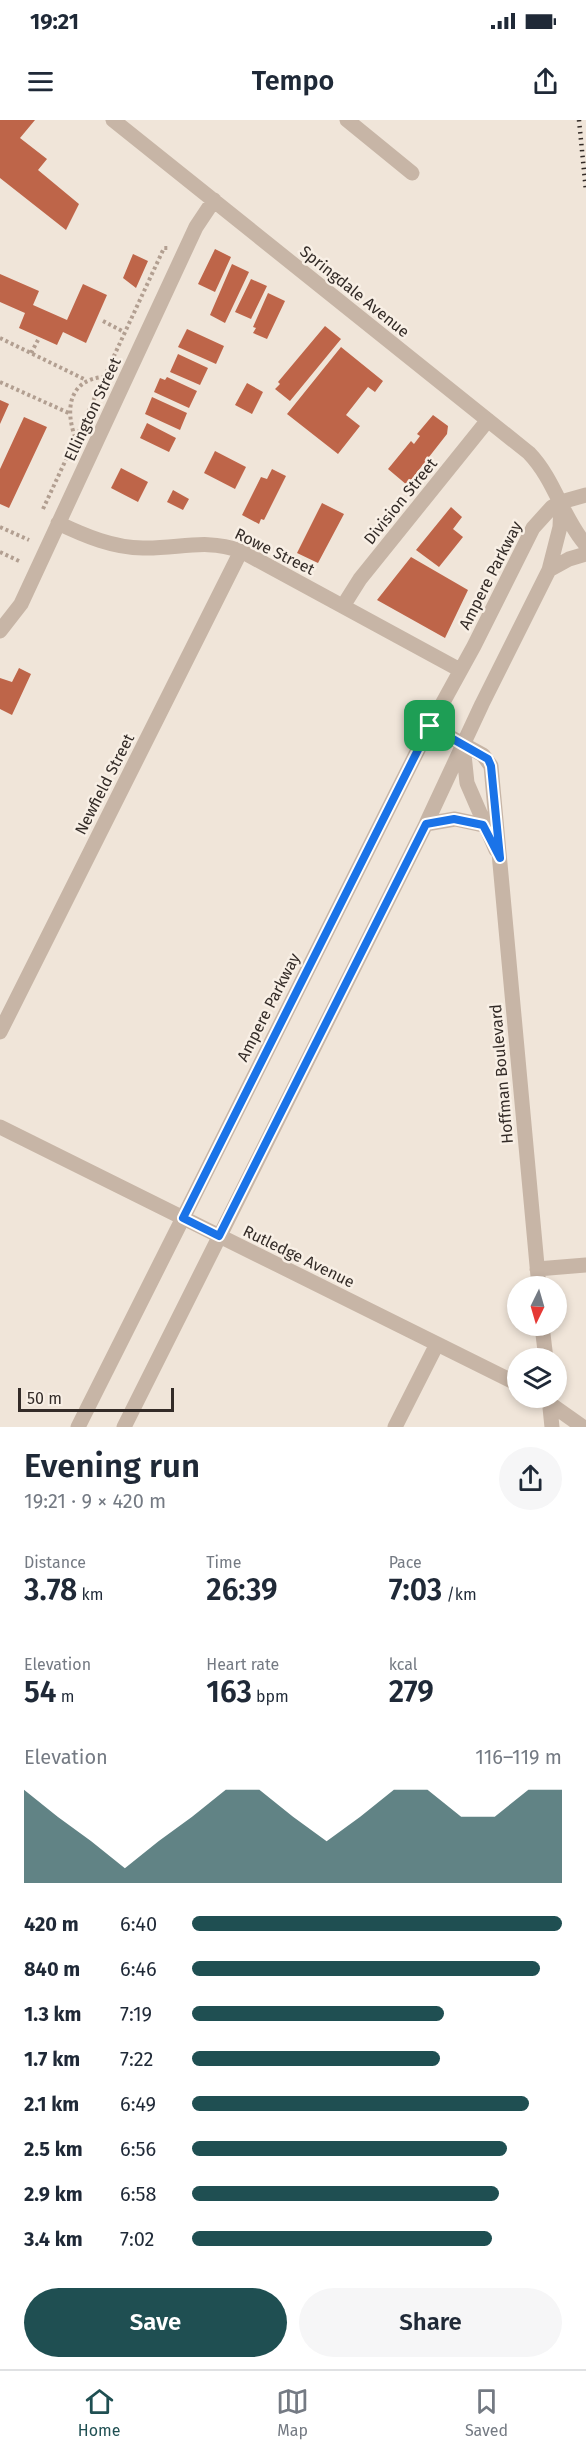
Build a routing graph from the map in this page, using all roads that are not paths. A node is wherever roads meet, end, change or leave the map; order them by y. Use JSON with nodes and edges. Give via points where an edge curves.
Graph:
{"nodes":[{"id":1,"x":113,"y":120,"type":"edge"},
{"id":2,"x":346,"y":120,"type":"edge"},
{"id":3,"x":412,"y":173,"type":"dead end"},
{"id":4,"x":214,"y":200,"type":"junction"},
{"id":5,"x":488,"y":420,"type":"junction"},
{"id":6,"x":586,"y":495,"type":"edge"},
{"id":7,"x":561,"y":502,"type":"junction"},
{"id":8,"x":58,"y":523,"type":"junction"},
{"id":9,"x":586,"y":545,"type":"edge"},
{"id":10,"x":241,"y":551,"type":"junction"},
{"id":11,"x":586,"y":554,"type":"edge"},
{"id":12,"x":549,"y":570,"type":"junction"},
{"id":13,"x":343,"y":606,"type":"junction"},
{"id":14,"x":0,"y":631,"type":"edge"},
{"id":15,"x":460,"y":670,"type":"junction"},
{"id":16,"x":430,"y":726,"type":"junction"},
{"id":17,"x":463,"y":744,"type":"junction"},
{"id":18,"x":426,"y":824,"type":"junction"},
{"id":19,"x":483,"y":825,"type":"junction"},
{"id":20,"x":500,"y":858,"type":"junction"},
{"id":21,"x":0,"y":1032,"type":"edge"},
{"id":22,"x":0,"y":1127,"type":"edge"},
{"id":23,"x":183,"y":1218,"type":"junction"},
{"id":24,"x":219,"y":1236,"type":"junction"},
{"id":25,"x":586,"y":1265,"type":"edge"},
{"id":26,"x":537,"y":1269,"type":"junction"},
{"id":27,"x":538,"y":1276,"type":"edge"},
{"id":28,"x":436,"y":1344,"type":"junction"},
{"id":29,"x":507,"y":1379,"type":"edge"},
{"id":30,"x":548,"y":1408,"type":"edge"},
{"id":31,"x":558,"y":1408,"type":"edge"},
{"id":32,"x":78,"y":1427,"type":"edge"},
{"id":33,"x":124,"y":1427,"type":"edge"},
{"id":34,"x":395,"y":1427,"type":"edge"},
{"id":35,"x":552,"y":1427,"type":"edge"},
{"id":36,"x":583,"y":1427,"type":"edge"}],
"edges":[{"from":1,"to":4,"type":"street","name":"Springdale Avenue"},
{"from":2,"to":3,"type":"street"},
{"from":4,"to":5,"type":"street","name":"Springdale Avenue"},
{"from":4,"to":8,"type":"street","name":"Ellington Street","via":[[196,227]]},
{"from":5,"to":7,"type":"street","name":"Springdale Avenue","via":[[538,462]]},
{"from":5,"to":13,"type":"street","name":"Division Street","via":[[354,587]]},
{"from":6,"to":7,"type":"street"},
{"from":7,"to":9,"type":"street","name":"Springdale Avenue"},
{"from":7,"to":12,"type":"street","via":[[559,534]]},
{"from":7,"to":15,"type":"street","name":"Ampere Parkway","via":[[533,528]]},
{"from":8,"to":10,"type":"street","name":"Rowe Street","via":[[126,547],[201,543]]},
{"from":8,"to":14,"type":"street","name":"Ellington Street","via":[[21,604]]},
{"from":10,"to":13,"type":"street","name":"Rowe Street"},
{"from":10,"to":21,"type":"street","name":"Newfield Street"},
{"from":11,"to":12,"type":"street"},
{"from":12,"to":17,"type":"street"},
{"from":13,"to":15,"type":"street","name":"Rowe Street"},
{"from":15,"to":16,"type":"street","name":"Ampere Parkway"},
{"from":16,"to":17,"type":"street","name":"Hoffman Boulevard"},
{"from":16,"to":23,"type":"street","name":"Ampere Parkway"},
{"from":17,"to":18,"type":"street"},
{"from":17,"to":19,"type":"street","name":"Hoffman Boulevard","via":[[467,783]]},
{"from":17,"to":20,"type":"street","name":"Hoffman Boulevard","via":[[483,755],[491,766]]},
{"from":18,"to":19,"type":"street","via":[[454,819]]},
{"from":18,"to":24,"type":"street"},
{"from":19,"to":20,"type":"street","name":"Hoffman Boulevard"},
{"from":20,"to":26,"type":"street","name":"Hoffman Boulevard"},
{"from":22,"to":23,"type":"street","name":"Rutledge Avenue"},
{"from":23,"to":24,"type":"street","name":"Rutledge Avenue"},
{"from":23,"to":32,"type":"street","name":"Ampere Parkway"},
{"from":24,"to":28,"type":"street","name":"Rutledge Avenue"},
{"from":24,"to":33,"type":"street"},
{"from":25,"to":26,"type":"street"},
{"from":26,"to":27,"type":"street","name":"Hoffman Boulevard"},
{"from":28,"to":29,"type":"street","name":"Rutledge Avenue"},
{"from":28,"to":34,"type":"street"},
{"from":30,"to":35,"type":"street"},
{"from":31,"to":36,"type":"street"}]}
